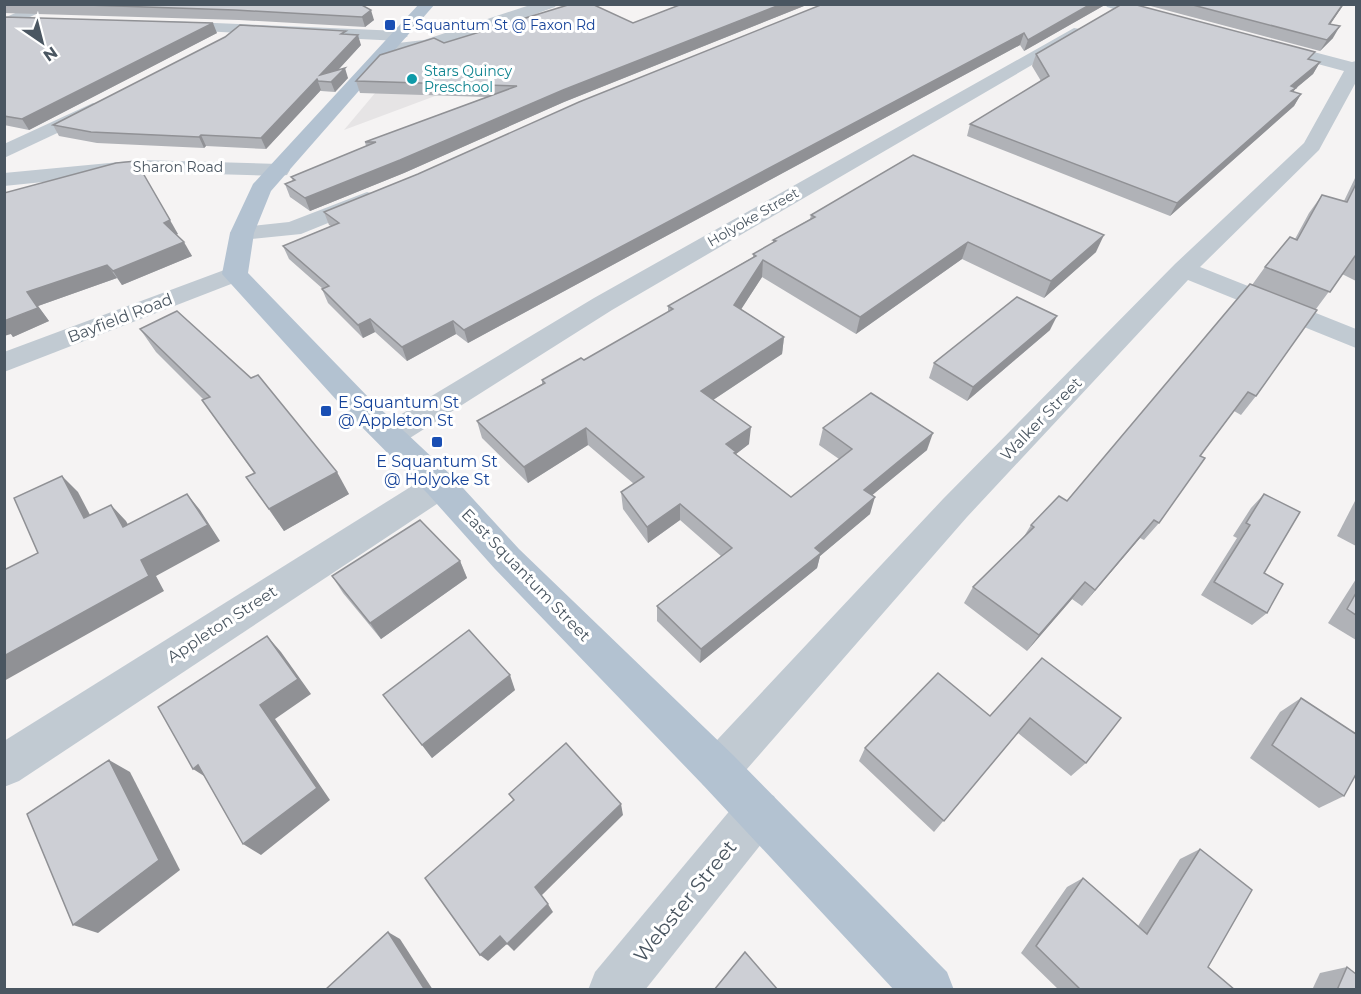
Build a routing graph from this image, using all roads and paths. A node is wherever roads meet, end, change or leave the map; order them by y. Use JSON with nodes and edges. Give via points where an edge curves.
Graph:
{"nodes":[{"id":1,"x":51,"y":4,"type":"edge"},
{"id":2,"x":428,"y":4,"type":"edge"},
{"id":3,"x":550,"y":4,"type":"edge"},
{"id":4,"x":1105,"y":13,"type":"edge"},
{"id":5,"x":1175,"y":21,"type":"edge"},
{"id":6,"x":8,"y":22,"type":"edge"},
{"id":7,"x":47,"y":22,"type":"edge"},
{"id":8,"x":148,"y":25,"type":"edge"},
{"id":9,"x":239,"y":27,"type":"junction"},
{"id":10,"x":1253,"y":41,"type":"edge"},
{"id":11,"x":394,"y":42,"type":"junction"},
{"id":12,"x":213,"y":46,"type":"edge"},
{"id":13,"x":1356,"y":67,"type":"edge"},
{"id":14,"x":105,"y":102,"type":"edge"},
{"id":15,"x":4,"y":152,"type":"edge"},
{"id":16,"x":279,"y":170,"type":"junction"},
{"id":17,"x":4,"y":180,"type":"edge"},
{"id":18,"x":380,"y":194,"type":"edge"},
{"id":19,"x":242,"y":233,"type":"junction"},
{"id":20,"x":1185,"y":269,"type":"junction"},
{"id":21,"x":235,"y":274,"type":"junction"},
{"id":22,"x":1356,"y":339,"type":"edge"},
{"id":23,"x":4,"y":363,"type":"edge"},
{"id":24,"x":391,"y":435,"type":"junction"},
{"id":25,"x":440,"y":484,"type":"junction"},
{"id":26,"x":4,"y":766,"type":"edge"},
{"id":27,"x":718,"y":770,"type":"junction"},
{"id":28,"x":758,"y":812,"type":"junction"},
{"id":29,"x":613,"y":990,"type":"edge"},
{"id":30,"x":928,"y":990,"type":"edge"}],
"edges":[{"from":1,"to":6,"type":"street"},
{"from":2,"to":11,"type":"main road"},
{"from":3,"to":11,"type":"street","via":[[426,45]]},
{"from":4,"to":5,"type":"street"},
{"from":4,"to":24,"type":"street","name":"Holyoke Street","via":[[603,304]]},
{"from":6,"to":7,"type":"street"},
{"from":8,"to":9,"type":"street"},
{"from":9,"to":11,"type":"street"},
{"from":9,"to":12,"type":"street"},
{"from":10,"to":13,"type":"street"},
{"from":11,"to":16,"type":"main road"},
{"from":13,"to":20,"type":"street","name":"Walker Street","via":[[1312,146]]},
{"from":14,"to":15,"type":"street"},
{"from":16,"to":17,"type":"street","name":"Sharon Road","via":[[141,166]]},
{"from":16,"to":19,"type":"main road","via":[[261,189]]},
{"from":18,"to":19,"type":"street","via":[[293,229]]},
{"from":19,"to":21,"type":"main road"},
{"from":20,"to":22,"type":"street"},
{"from":20,"to":27,"type":"street","name":"Walker Street","via":[[955,508]]},
{"from":21,"to":23,"type":"street","name":"Bayfield Road"},
{"from":21,"to":24,"type":"main road","name":"East Squantum Street"},
{"from":24,"to":25,"type":"main road","name":"East Squantum Street"},
{"from":25,"to":26,"type":"street","name":"Appleton Street"},
{"from":25,"to":27,"type":"main road","name":"East Squantum Street","via":[[507,559]]},
{"from":27,"to":28,"type":"main road","name":"East Squantum Street"},
{"from":28,"to":29,"type":"street","name":"Webster Street"},
{"from":28,"to":30,"type":"main road","name":"East Squantum Street"}]}
